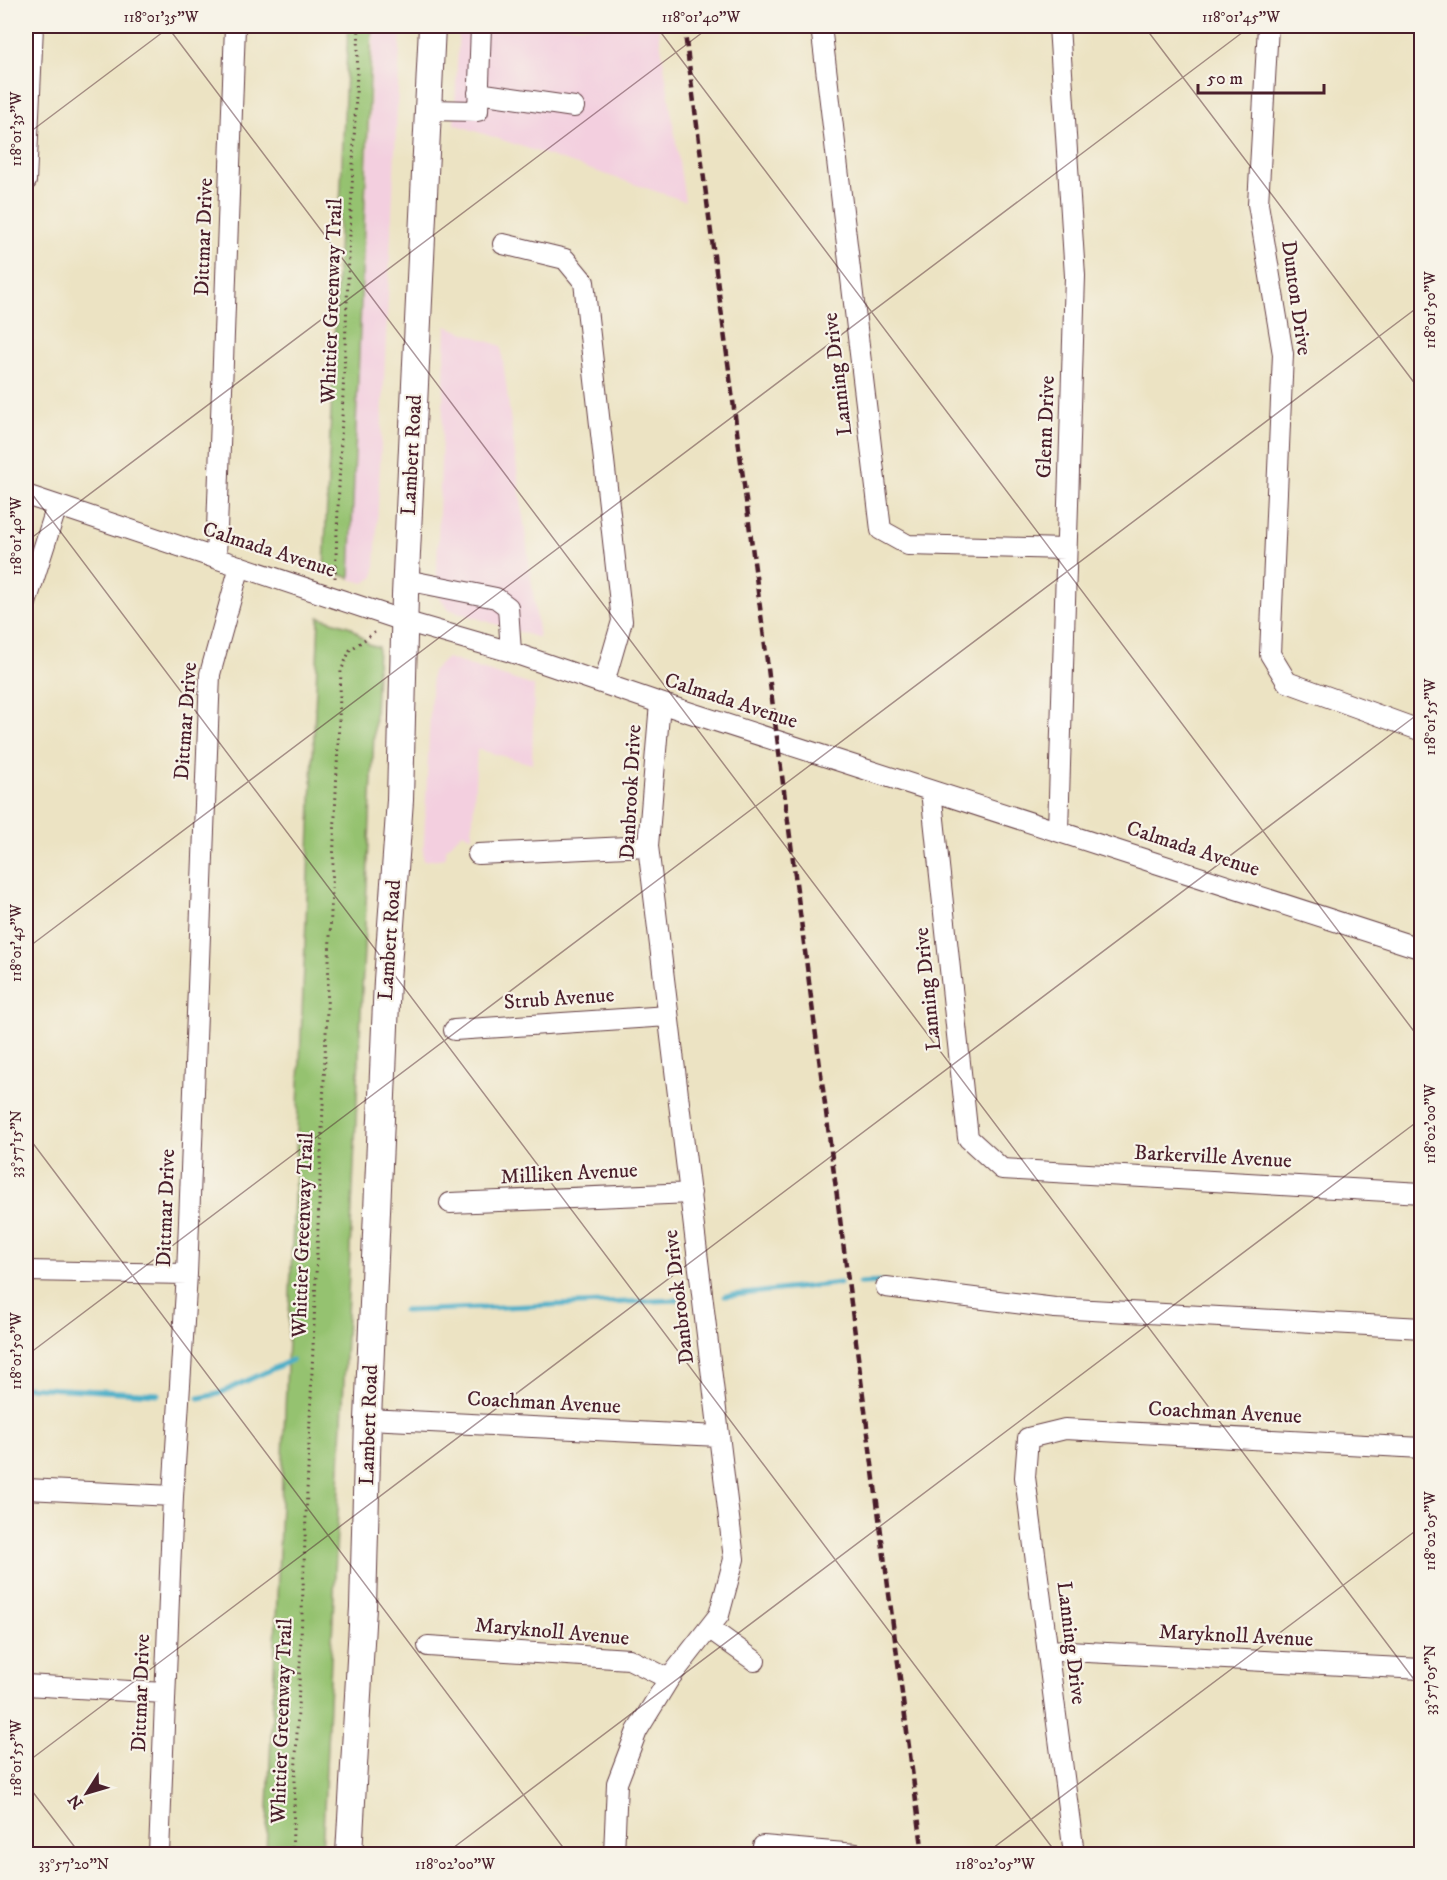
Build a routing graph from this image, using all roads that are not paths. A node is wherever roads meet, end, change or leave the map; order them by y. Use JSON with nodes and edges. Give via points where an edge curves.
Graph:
{"nodes":[{"id":1,"x":33,"y":26,"type":"edge"},
{"id":2,"x":235,"y":26,"type":"edge"},
{"id":3,"x":432,"y":26,"type":"edge"},
{"id":4,"x":481,"y":26,"type":"edge"},
{"id":5,"x":821,"y":26,"type":"edge"},
{"id":6,"x":1059,"y":26,"type":"edge"},
{"id":7,"x":1268,"y":26,"type":"edge"},
{"id":8,"x":478,"y":93,"type":"junction"},
{"id":9,"x":574,"y":107,"type":"dead end"},
{"id":10,"x":428,"y":110,"type":"junction"},
{"id":11,"x":26,"y":181,"type":"edge"},
{"id":12,"x":503,"y":244,"type":"dead end"},
{"id":13,"x":26,"y":495,"type":"edge"},
{"id":14,"x":57,"y":506,"type":"junction"},
{"id":15,"x":1066,"y":549,"type":"junction"},
{"id":16,"x":216,"y":557,"type":"junction"},
{"id":17,"x":240,"y":566,"type":"junction"},
{"id":18,"x":406,"y":580,"type":"junction"},
{"id":19,"x":26,"y":603,"type":"edge"},
{"id":20,"x":405,"y":621,"type":"junction"},
{"id":21,"x":511,"y":652,"type":"junction"},
{"id":22,"x":604,"y":683,"type":"junction"},
{"id":23,"x":660,"y":703,"type":"junction"},
{"id":24,"x":1422,"y":731,"type":"edge"},
{"id":25,"x":931,"y":790,"type":"junction"},
{"id":26,"x":1058,"y":830,"type":"junction"},
{"id":27,"x":648,"y":846,"type":"junction"},
{"id":28,"x":478,"y":854,"type":"dead end"},
{"id":29,"x":1422,"y":949,"type":"edge"},
{"id":30,"x":668,"y":1016,"type":"junction"},
{"id":31,"x":454,"y":1030,"type":"dead end"},
{"id":32,"x":1002,"y":1169,"type":"joint"},
{"id":33,"x":691,"y":1193,"type":"junction"},
{"id":34,"x":1422,"y":1193,"type":"edge"},
{"id":35,"x":450,"y":1203,"type":"dead end"},
{"id":36,"x":26,"y":1271,"type":"edge"},
{"id":37,"x":187,"y":1274,"type":"junction"},
{"id":38,"x":886,"y":1287,"type":"dead end"},
{"id":39,"x":1422,"y":1328,"type":"edge"},
{"id":40,"x":368,"y":1419,"type":"junction"},
{"id":41,"x":719,"y":1436,"type":"junction"},
{"id":42,"x":1028,"y":1438,"type":"joint"},
{"id":43,"x":1422,"y":1448,"type":"edge"},
{"id":44,"x":26,"y":1489,"type":"edge"},
{"id":45,"x":173,"y":1496,"type":"junction"},
{"id":46,"x":709,"y":1628,"type":"junction"},
{"id":47,"x":428,"y":1646,"type":"dead end"},
{"id":48,"x":1048,"y":1650,"type":"junction"},
{"id":49,"x":755,"y":1661,"type":"dead end"},
{"id":50,"x":1422,"y":1669,"type":"edge"},
{"id":51,"x":669,"y":1679,"type":"junction"},
{"id":52,"x":26,"y":1685,"type":"edge"},
{"id":53,"x":164,"y":1693,"type":"junction"},
{"id":54,"x":763,"y":1846,"type":"dead end"},
{"id":55,"x":159,"y":1854,"type":"edge"},
{"id":56,"x":349,"y":1854,"type":"edge"},
{"id":57,"x":614,"y":1854,"type":"edge"},
{"id":58,"x":856,"y":1854,"type":"edge"},
{"id":59,"x":1074,"y":1854,"type":"edge"}],
"edges":[{"from":1,"to":11,"type":"street"},
{"from":2,"to":16,"type":"street","name":"Dittmar Drive"},
{"from":3,"to":10,"type":"main road","name":"Lambert Road"},
{"from":4,"to":8,"type":"street"},
{"from":5,"to":15,"type":"street","name":"Lanning Drive","via":[[881,530],[908,545]]},
{"from":6,"to":15,"type":"street","name":"Glenn Drive","via":[[1075,276]]},
{"from":7,"to":24,"type":"street","name":"Dunton Drive","via":[[1258,204],[1283,354],[1270,654],[1287,682]]},
{"from":8,"to":9,"type":"street"},
{"from":8,"to":10,"type":"street","via":[[478,111]]},
{"from":10,"to":18,"type":"main road","name":"Lambert Road"},
{"from":12,"to":22,"type":"street","via":[[565,259],[584,282],[622,621]]},
{"from":13,"to":14,"type":"street","name":"Calmada Avenue"},
{"from":14,"to":16,"type":"street","name":"Calmada Avenue"},
{"from":14,"to":19,"type":"street"},
{"from":15,"to":26,"type":"street","name":"Glenn Drive"},
{"from":16,"to":17,"type":"street","name":"Calmada Avenue"},
{"from":17,"to":20,"type":"street","name":"Calmada Avenue"},
{"from":17,"to":37,"type":"street","name":"Dittmar Drive","via":[[210,674]]},
{"from":18,"to":20,"type":"main road","name":"Lambert Road"},
{"from":18,"to":21,"type":"street","via":[[504,602],[508,607]]},
{"from":20,"to":21,"type":"street","name":"Calmada Avenue"},
{"from":20,"to":40,"type":"main road","name":"Lambert Road","via":[[400,800],[387,980]]},
{"from":21,"to":22,"type":"street","name":"Calmada Avenue"},
{"from":22,"to":23,"type":"street","name":"Calmada Avenue"},
{"from":23,"to":25,"type":"street","name":"Calmada Avenue"},
{"from":23,"to":27,"type":"street","name":"Danbrook Drive"},
{"from":25,"to":26,"type":"street","name":"Calmada Avenue"},
{"from":25,"to":32,"type":"street","name":"Lanning Drive","via":[[969,1138]]},
{"from":26,"to":29,"type":"street","name":"Calmada Avenue"},
{"from":27,"to":28,"type":"street"},
{"from":27,"to":30,"type":"street","name":"Danbrook Drive"},
{"from":30,"to":31,"type":"street","name":"Strub Avenue"},
{"from":30,"to":33,"type":"street","name":"Danbrook Drive"},
{"from":32,"to":34,"type":"street","name":"Barkerville Avenue"},
{"from":33,"to":35,"type":"street","name":"Milliken Avenue"},
{"from":33,"to":41,"type":"street","name":"Danbrook Drive"},
{"from":36,"to":37,"type":"street"},
{"from":37,"to":45,"type":"street","name":"Dittmar Drive"},
{"from":38,"to":39,"type":"street","via":[[1055,1308]]},
{"from":40,"to":41,"type":"street","name":"Coachman Avenue"},
{"from":40,"to":56,"type":"main road","name":"Lambert Road","via":[[363,1607]]},
{"from":41,"to":46,"type":"street","name":"Danbrook Drive","via":[[734,1558],[719,1616]]},
{"from":42,"to":43,"type":"street","name":"Coachman Avenue","via":[[1065,1429]]},
{"from":42,"to":48,"type":"street","name":"Lanning Drive","via":[[1025,1477]]},
{"from":44,"to":45,"type":"street"},
{"from":45,"to":53,"type":"street","name":"Dittmar Drive"},
{"from":46,"to":49,"type":"street"},
{"from":46,"to":51,"type":"street","name":"Danbrook Drive"},
{"from":47,"to":51,"type":"street","name":"Maryknoll Avenue","via":[[629,1659]]},
{"from":48,"to":50,"type":"street","name":"Maryknoll Avenue"},
{"from":48,"to":59,"type":"street","name":"Lanning Drive"},
{"from":51,"to":57,"type":"street","name":"Danbrook Drive","via":[[637,1731],[617,1783]]},
{"from":52,"to":53,"type":"street"},
{"from":53,"to":55,"type":"street","name":"Dittmar Drive"},
{"from":54,"to":58,"type":"street"}]}
